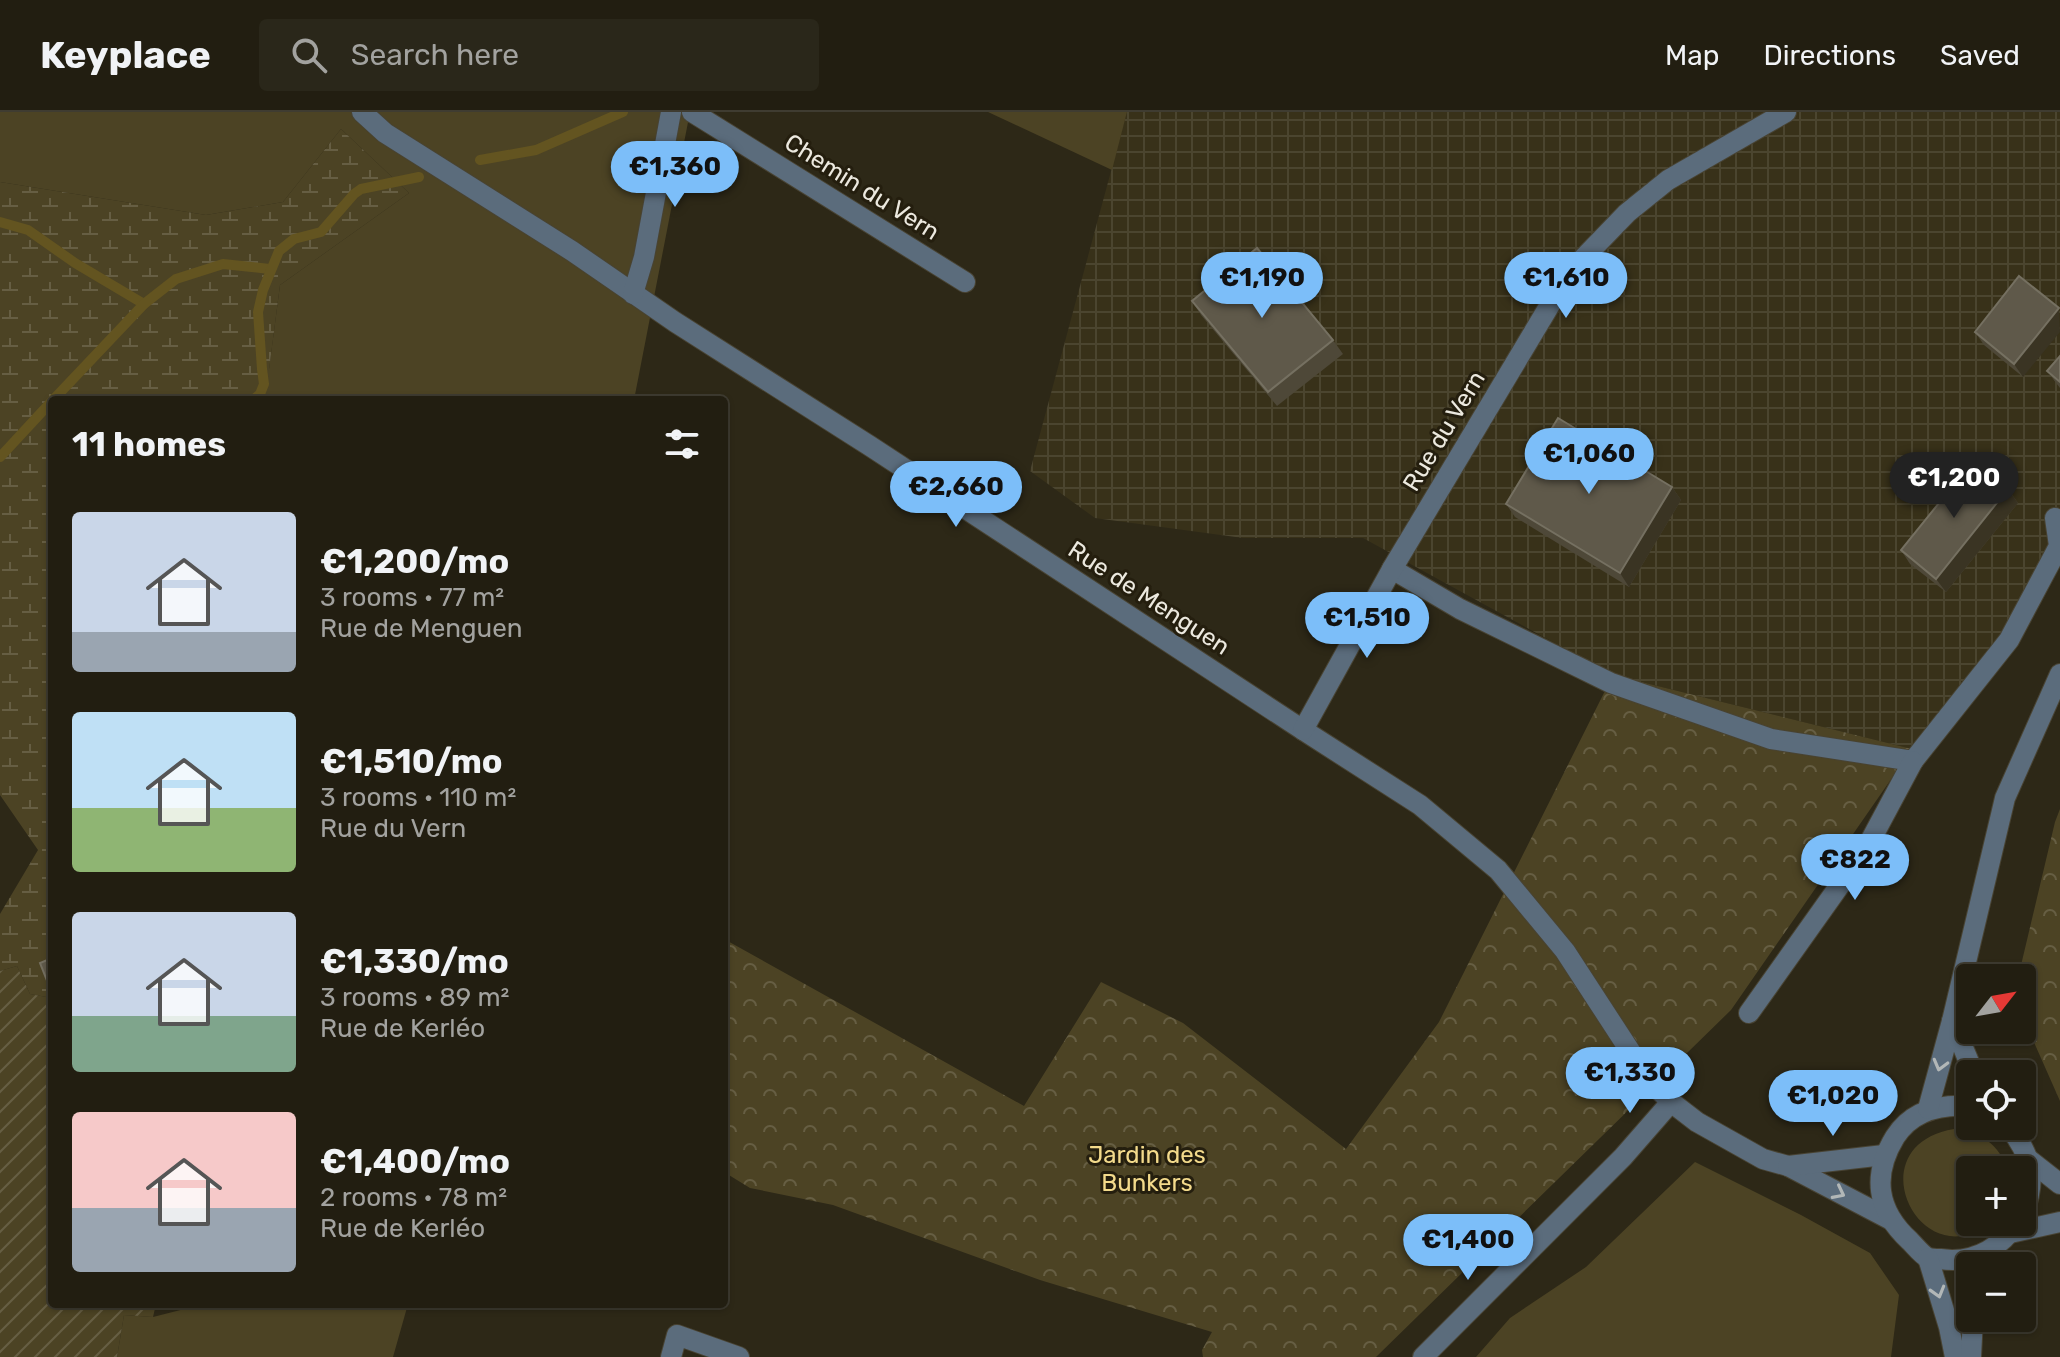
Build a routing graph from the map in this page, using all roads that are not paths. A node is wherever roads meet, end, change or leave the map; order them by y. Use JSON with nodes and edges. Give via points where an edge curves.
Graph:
{"nodes":[{"id":1,"x":362,"y":112,"type":"edge"},
{"id":2,"x":671,"y":112,"type":"edge"},
{"id":3,"x":692,"y":112,"type":"edge"},
{"id":4,"x":1786,"y":112,"type":"edge"},
{"id":5,"x":965,"y":282,"type":"dead end"},
{"id":6,"x":633,"y":294,"type":"junction"},
{"id":7,"x":2055,"y":518,"type":"dead end"},
{"id":8,"x":1392,"y":569,"type":"junction"},
{"id":9,"x":2060,"y":674,"type":"edge"},
{"id":10,"x":1303,"y":730,"type":"junction"},
{"id":11,"x":1913,"y":761,"type":"junction"},
{"id":12,"x":1749,"y":1013,"type":"dead end"},
{"id":13,"x":1952,"y":1021,"type":"junction"},
{"id":14,"x":1968,"y":1060,"type":"edge"},
{"id":15,"x":1671,"y":1102,"type":"junction"},
{"id":16,"x":1956,"y":1105,"type":"edge"},
{"id":17,"x":1928,"y":1109,"type":"junction"},
{"id":18,"x":1884,"y":1155,"type":"junction"},
{"id":19,"x":2036,"y":1165,"type":"edge"},
{"id":20,"x":1788,"y":1166,"type":"junction"},
{"id":21,"x":2060,"y":1184,"type":"edge"},
{"id":22,"x":1891,"y":1220,"type":"junction"},
{"id":23,"x":2060,"y":1222,"type":"edge"},
{"id":24,"x":2036,"y":1223,"type":"edge"},
{"id":25,"x":2006,"y":1236,"type":"edge"},
{"id":26,"x":1992,"y":1252,"type":"edge"},
{"id":27,"x":1928,"y":1258,"type":"junction"},
{"id":28,"x":1956,"y":1262,"type":"edge"},
{"id":29,"x":1972,"y":1332,"type":"edge"},
{"id":30,"x":671,"y":1357,"type":"edge"},
{"id":31,"x":739,"y":1357,"type":"edge"},
{"id":32,"x":1423,"y":1357,"type":"edge"},
{"id":33,"x":1955,"y":1357,"type":"edge"},
{"id":34,"x":1971,"y":1357,"type":"edge"}],
"edges":[{"from":1,"to":6,"type":"street","name":"Rue de Menguen","via":[[385,133]]},
{"from":2,"to":6,"type":"street"},
{"from":3,"to":5,"type":"street","name":"Chemin du Vern"},
{"from":4,"to":8,"type":"street","name":"Rue du Vern","via":[[1668,180],[1627,213],[1569,273]]},
{"from":6,"to":10,"type":"street","name":"Rue de Menguen"},
{"from":7,"to":11,"type":"street","via":[[2059,546],[2009,640]]},
{"from":8,"to":10,"type":"street","name":"Rue du Vern"},
{"from":8,"to":11,"type":"street","via":[[1460,609],[1611,683],[1771,739]]},
{"from":9,"to":13,"type":"street","via":[[2005,798]]},
{"from":10,"to":15,"type":"street","name":"Rue de Menguen","via":[[1420,805],[1498,870],[1565,951],[1649,1080]]},
{"from":11,"to":12,"type":"street","via":[[1867,847]]},
{"from":13,"to":14,"type":"street"},
{"from":13,"to":17,"type":"street","one_way":true},
{"from":15,"to":20,"type":"street","name":"Rue de Menguen","via":[[1763,1159]]},
{"from":15,"to":32,"type":"street"},
{"from":16,"to":17,"type":"street"},
{"from":17,"to":18,"type":"street","via":[[1901,1128]]},
{"from":18,"to":20,"type":"street"},
{"from":18,"to":22,"type":"street","via":[[1882,1200]]},
{"from":19,"to":21,"type":"street"},
{"from":20,"to":22,"type":"street","name":"Rue de Menguen","one_way":true},
{"from":22,"to":27,"type":"street"},
{"from":23,"to":24,"type":"street"},
{"from":25,"to":26,"type":"street"},
{"from":27,"to":28,"type":"street"},
{"from":27,"to":33,"type":"street","one_way":true},
{"from":29,"to":34,"type":"street"},
{"from":30,"to":31,"type":"street","via":[[677,1335]]}]}
